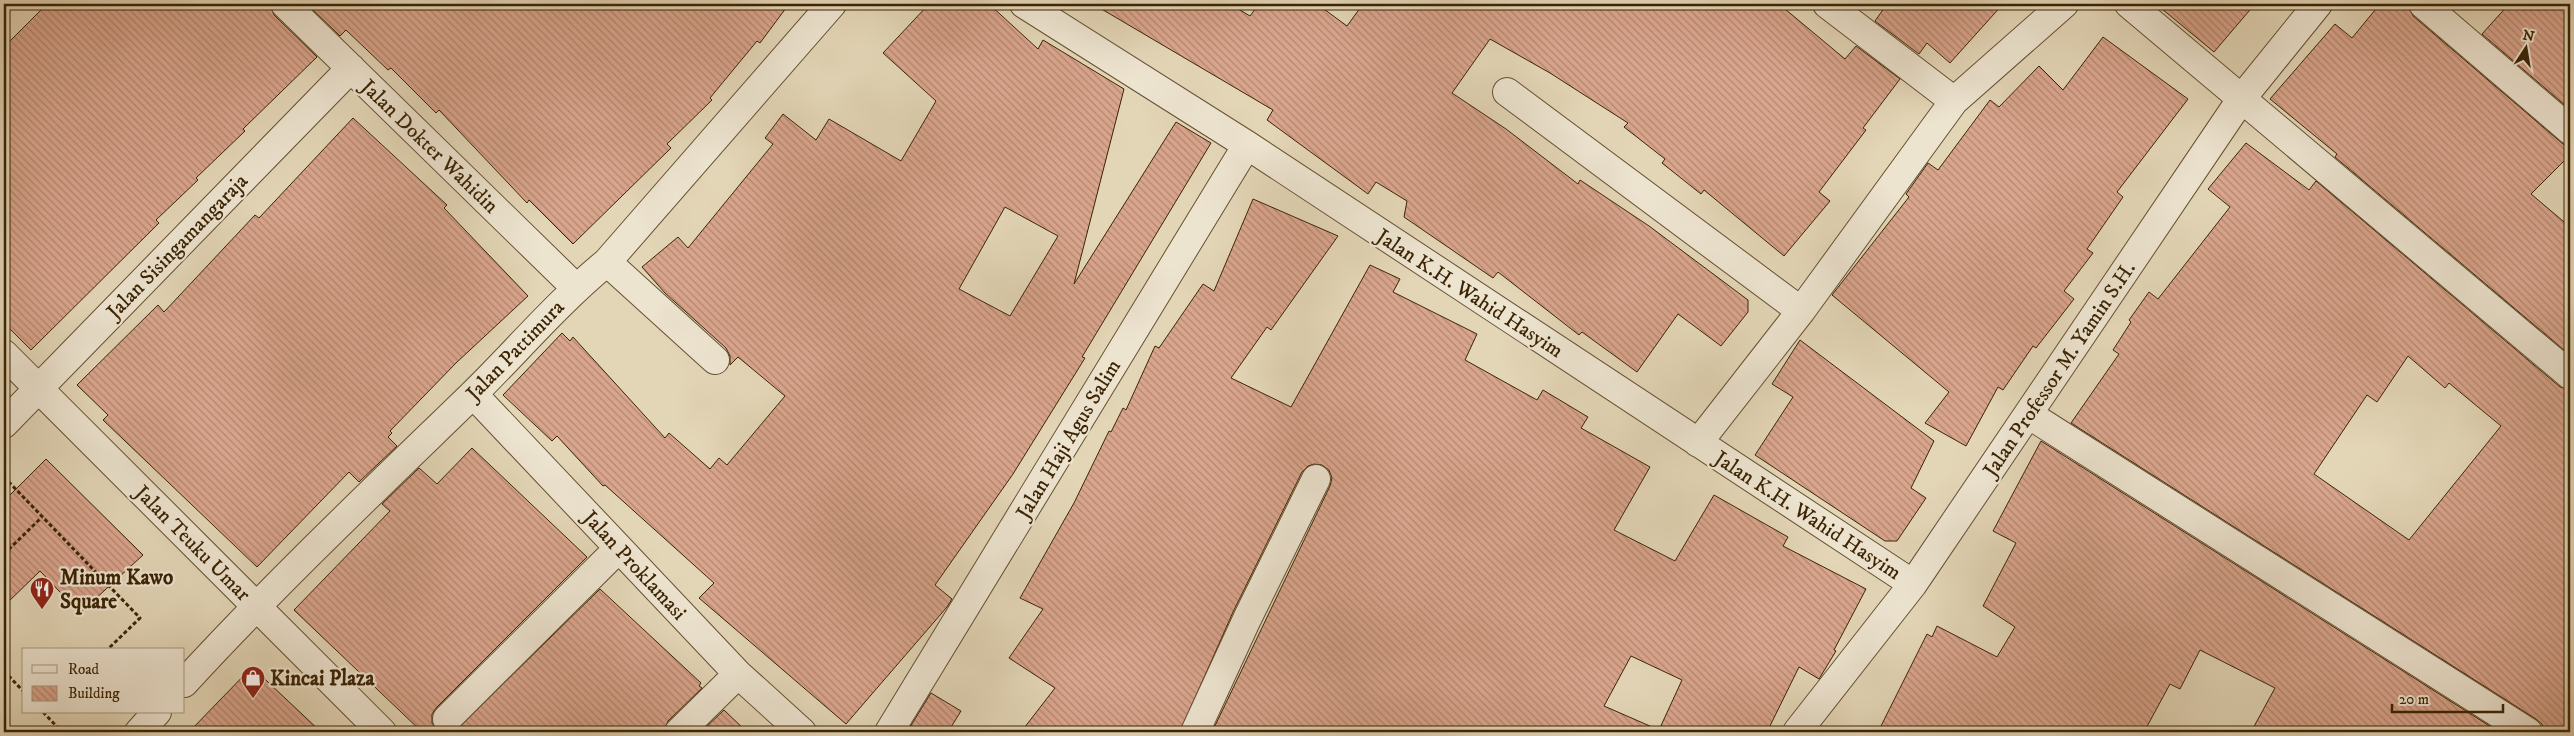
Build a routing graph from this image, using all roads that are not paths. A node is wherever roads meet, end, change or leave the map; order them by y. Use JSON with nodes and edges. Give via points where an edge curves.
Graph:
{"nodes":[{"id":1,"x":285,"y":4,"type":"edge"},
{"id":2,"x":832,"y":4,"type":"edge"},
{"id":3,"x":1024,"y":4,"type":"edge"},
{"id":4,"x":1827,"y":4,"type":"edge"},
{"id":5,"x":2064,"y":4,"type":"edge"},
{"id":6,"x":2129,"y":4,"type":"edge"},
{"id":7,"x":2318,"y":4,"type":"edge"},
{"id":8,"x":2423,"y":4,"type":"edge"},
{"id":9,"x":351,"y":68,"type":"junction"},
{"id":10,"x":1507,"y":92,"type":"dead end"},
{"id":11,"x":2242,"y":98,"type":"junction"},
{"id":12,"x":1954,"y":101,"type":"junction"},
{"id":13,"x":2570,"y":130,"type":"edge"},
{"id":14,"x":1247,"y":145,"type":"junction"},
{"id":15,"x":607,"y":262,"type":"junction"},
{"id":16,"x":576,"y":288,"type":"junction"},
{"id":17,"x":1800,"y":311,"type":"junction"},
{"id":18,"x":4,"y":354,"type":"edge"},
{"id":19,"x":715,"y":360,"type":"dead end"},
{"id":20,"x":2570,"y":375,"type":"edge"},
{"id":21,"x":38,"y":390,"type":"junction"},
{"id":22,"x":473,"y":394,"type":"junction"},
{"id":23,"x":2028,"y":414,"type":"junction"},
{"id":24,"x":4,"y":424,"type":"edge"},
{"id":25,"x":1698,"y":443,"type":"junction"},
{"id":26,"x":1316,"y":479,"type":"dead end"},
{"id":27,"x":618,"y":548,"type":"junction"},
{"id":28,"x":1914,"y":584,"type":"junction"},
{"id":29,"x":255,"y":605,"type":"junction"},
{"id":30,"x":738,"y":674,"type":"junction"},
{"id":31,"x":185,"y":683,"type":"edge"},
{"id":32,"x":155,"y":714,"type":"edge"},
{"id":33,"x":447,"y":719,"type":"dead end"},
{"id":34,"x":139,"y":732,"type":"edge"},
{"id":35,"x":382,"y":732,"type":"edge"},
{"id":36,"x":680,"y":732,"type":"edge"},
{"id":37,"x":802,"y":732,"type":"edge"},
{"id":38,"x":889,"y":732,"type":"edge"},
{"id":39,"x":1195,"y":732,"type":"edge"},
{"id":40,"x":1797,"y":732,"type":"edge"},
{"id":41,"x":2528,"y":732,"type":"edge"}],
"edges":[{"from":1,"to":9,"type":"street","name":"Jalan Dokter Wahidin"},
{"from":2,"to":15,"type":"street","name":"Jalan Pattimura"},
{"from":3,"to":14,"type":"street","name":"Jalan K.H. Wahid Hasyim"},
{"from":4,"to":12,"type":"street"},
{"from":5,"to":12,"type":"street"},
{"from":6,"to":11,"type":"street"},
{"from":7,"to":11,"type":"street","name":"Jalan Professor M. Yamin S.H."},
{"from":8,"to":13,"type":"street"},
{"from":9,"to":16,"type":"street","name":"Jalan Dokter Wahidin"},
{"from":9,"to":21,"type":"street","name":"Jalan Sisingamangaraja"},
{"from":10,"to":17,"type":"street"},
{"from":11,"to":20,"type":"street"},
{"from":11,"to":23,"type":"street","name":"Jalan Professor M. Yamin S.H."},
{"from":12,"to":17,"type":"street"},
{"from":14,"to":25,"type":"street","name":"Jalan K.H. Wahid Hasyim"},
{"from":14,"to":38,"type":"street","name":"Jalan Haji Agus Salim"},
{"from":15,"to":16,"type":"street","name":"Jalan Pattimura"},
{"from":15,"to":19,"type":"street"},
{"from":16,"to":22,"type":"street","name":"Jalan Pattimura"},
{"from":17,"to":25,"type":"street"},
{"from":18,"to":21,"type":"street","name":"Jalan Teuku Umar"},
{"from":21,"to":24,"type":"street","name":"Jalan Sisingamangaraja"},
{"from":21,"to":29,"type":"street","name":"Jalan Teuku Umar"},
{"from":22,"to":27,"type":"street","name":"Jalan Proklamasi"},
{"from":22,"to":29,"type":"street","name":"Jalan Pattimura"},
{"from":23,"to":28,"type":"street","name":"Jalan Professor M. Yamin S.H."},
{"from":23,"to":41,"type":"street"},
{"from":25,"to":28,"type":"street","name":"Jalan K.H. Wahid Hasyim"},
{"from":26,"to":39,"type":"street"},
{"from":27,"to":30,"type":"street","name":"Jalan Proklamasi"},
{"from":27,"to":33,"type":"street"},
{"from":28,"to":40,"type":"street","name":"Jalan Professor M. Yamin S.H."},
{"from":29,"to":31,"type":"street","name":"Jalan Pattimura"},
{"from":29,"to":35,"type":"street","name":"Jalan Teuku Umar"},
{"from":30,"to":36,"type":"street"},
{"from":30,"to":37,"type":"street","name":"Jalan Proklamasi"},
{"from":32,"to":34,"type":"street"}]}
